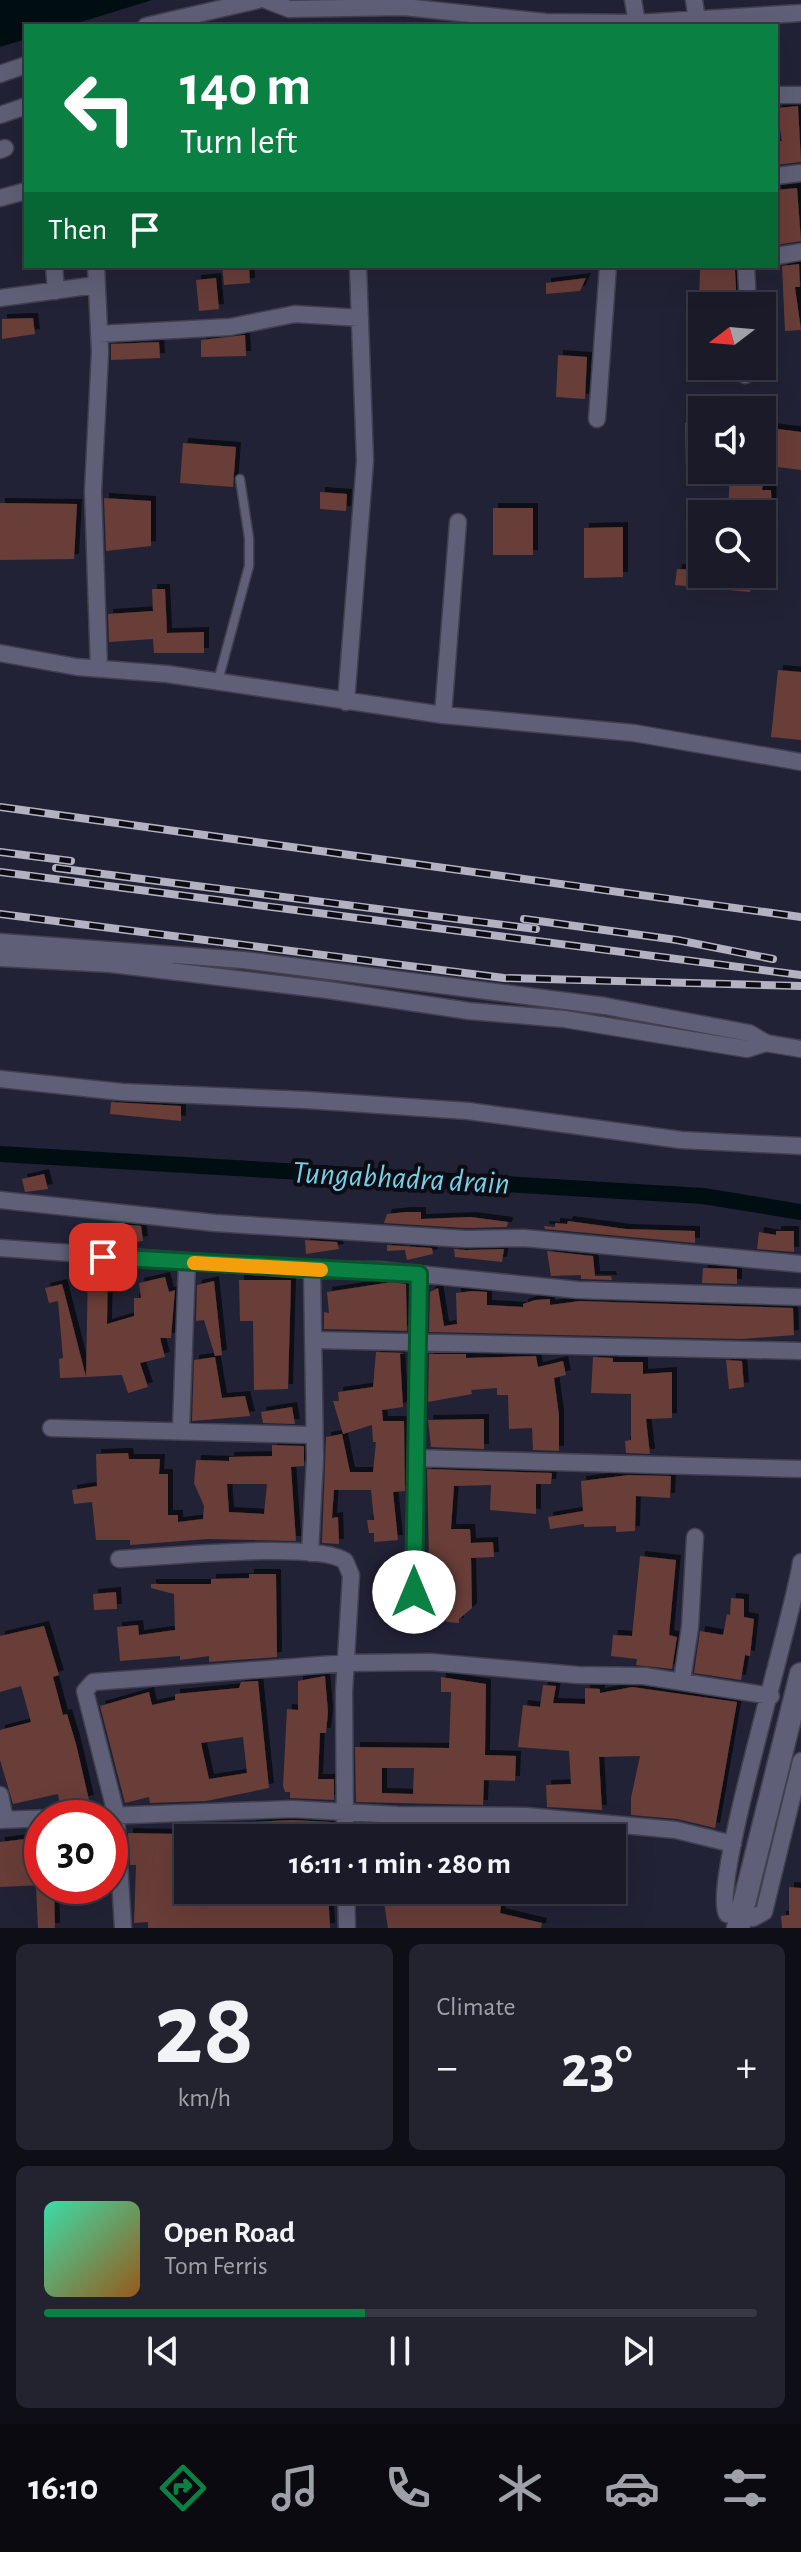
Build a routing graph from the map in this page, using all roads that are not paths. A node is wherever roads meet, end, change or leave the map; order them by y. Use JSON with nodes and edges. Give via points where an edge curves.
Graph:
{"nodes":[{"id":1,"x":258,"y":0,"type":"edge"},
{"id":2,"x":266,"y":0,"type":"edge"},
{"id":3,"x":633,"y":0,"type":"edge"},
{"id":4,"x":694,"y":0,"type":"edge"},
{"id":5,"x":801,"y":13,"type":"edge"},
{"id":6,"x":697,"y":20,"type":"junction"},
{"id":7,"x":720,"y":22,"type":"edge"},
{"id":8,"x":155,"y":24,"type":"edge"},
{"id":9,"x":627,"y":24,"type":"edge"},
{"id":10,"x":24,"y":68,"type":"edge"},
{"id":11,"x":0,"y":74,"type":"edge"},
{"id":12,"x":778,"y":95,"type":"edge"},
{"id":13,"x":801,"y":95,"type":"edge"},
{"id":14,"x":24,"y":107,"type":"edge"},
{"id":15,"x":0,"y":115,"type":"edge"},
{"id":16,"x":801,"y":173,"type":"edge"},
{"id":17,"x":778,"y":176,"type":"edge"},
{"id":18,"x":24,"y":192,"type":"edge"},
{"id":19,"x":0,"y":198,"type":"edge"},
{"id":20,"x":801,"y":252,"type":"edge"},
{"id":21,"x":778,"y":256,"type":"edge"},
{"id":22,"x":54,"y":268,"type":"edge"},
{"id":23,"x":96,"y":268,"type":"edge"},
{"id":24,"x":358,"y":268,"type":"edge"},
{"id":25,"x":608,"y":268,"type":"edge"},
{"id":26,"x":746,"y":268,"type":"edge"},
{"id":27,"x":96,"y":285,"type":"junction"},
{"id":28,"x":56,"y":291,"type":"junction"},
{"id":29,"x":747,"y":292,"type":"edge"},
{"id":30,"x":0,"y":298,"type":"edge"},
{"id":31,"x":360,"y":318,"type":"junction"},
{"id":32,"x":99,"y":334,"type":"junction"},
{"id":33,"x":597,"y":419,"type":"dead end"},
{"id":34,"x":240,"y":479,"type":"dead end"},
{"id":35,"x":458,"y":522,"type":"dead end"},
{"id":36,"x":0,"y":653,"type":"edge"},
{"id":37,"x":99,"y":669,"type":"junction"},
{"id":38,"x":217,"y":683,"type":"junction"},
{"id":39,"x":346,"y":702,"type":"junction"},
{"id":40,"x":443,"y":715,"type":"junction"},
{"id":41,"x":801,"y":762,"type":"edge"},
{"id":42,"x":0,"y":942,"type":"edge"},
{"id":43,"x":101,"y":955,"type":"junction"},
{"id":44,"x":0,"y":958,"type":"edge"},
{"id":45,"x":350,"y":974,"type":"junction"},
{"id":46,"x":486,"y":991,"type":"junction"},
{"id":47,"x":347,"y":993,"type":"junction"},
{"id":48,"x":622,"y":1009,"type":"junction"},
{"id":49,"x":482,"y":1013,"type":"junction"},
{"id":50,"x":618,"y":1028,"type":"junction"},
{"id":51,"x":766,"y":1043,"type":"junction"},
{"id":52,"x":801,"y":1049,"type":"edge"},
{"id":53,"x":0,"y":1079,"type":"edge"},
{"id":54,"x":801,"y":1146,"type":"edge"},
{"id":55,"x":0,"y":1200,"type":"edge"},
{"id":56,"x":0,"y":1248,"type":"edge"},
{"id":57,"x":187,"y":1263,"type":"junction"},
{"id":58,"x":801,"y":1264,"type":"edge"},
{"id":59,"x":312,"y":1270,"type":"junction"},
{"id":60,"x":419,"y":1274,"type":"junction"},
{"id":61,"x":801,"y":1297,"type":"edge"},
{"id":62,"x":313,"y":1340,"type":"junction"},
{"id":63,"x":420,"y":1341,"type":"junction"},
{"id":64,"x":801,"y":1351,"type":"edge"},
{"id":65,"x":51,"y":1428,"type":"dead end"},
{"id":66,"x":181,"y":1429,"type":"junction"},
{"id":67,"x":312,"y":1435,"type":"junction"},
{"id":68,"x":416,"y":1458,"type":"junction"},
{"id":69,"x":801,"y":1469,"type":"edge"},
{"id":70,"x":695,"y":1537,"type":"dead end"},
{"id":71,"x":310,"y":1553,"type":"junction"},
{"id":72,"x":119,"y":1559,"type":"dead end"},
{"id":73,"x":801,"y":1562,"type":"edge"},
{"id":74,"x":414,"y":1592,"type":"dead end"},
{"id":75,"x":346,"y":1663,"type":"junction"},
{"id":76,"x":801,"y":1674,"type":"edge"},
{"id":77,"x":682,"y":1680,"type":"junction"},
{"id":78,"x":771,"y":1696,"type":"junction"},
{"id":79,"x":801,"y":1761,"type":"edge"},
{"id":80,"x":0,"y":1795,"type":"edge"},
{"id":81,"x":112,"y":1800,"type":"edge"},
{"id":82,"x":345,"y":1812,"type":"junction"},
{"id":83,"x":128,"y":1814,"type":"edge"},
{"id":84,"x":24,"y":1819,"type":"edge"},
{"id":85,"x":2,"y":1820,"type":"edge"},
{"id":86,"x":345,"y":1824,"type":"edge"},
{"id":87,"x":782,"y":1840,"type":"junction"},
{"id":88,"x":801,"y":1842,"type":"edge"},
{"id":89,"x":733,"y":1844,"type":"junction"},
{"id":90,"x":122,"y":1904,"type":"edge"},
{"id":91,"x":346,"y":1904,"type":"edge"},
{"id":92,"x":741,"y":1915,"type":"edge"},
{"id":93,"x":123,"y":1928,"type":"edge"},
{"id":94,"x":347,"y":1928,"type":"edge"}],
"edges":[{"from":1,"to":8,"type":"street"},
{"from":2,"to":9,"type":"street","via":[[289,9],[404,7],[545,22]]},
{"from":3,"to":9,"type":"street"},
{"from":4,"to":6,"type":"street"},
{"from":5,"to":7,"type":"street"},
{"from":6,"to":7,"type":"street"},
{"from":6,"to":9,"type":"street"},
{"from":10,"to":11,"type":"street"},
{"from":12,"to":13,"type":"street"},
{"from":14,"to":15,"type":"street"},
{"from":16,"to":17,"type":"street"},
{"from":18,"to":19,"type":"street"},
{"from":20,"to":21,"type":"street"},
{"from":22,"to":28,"type":"street"},
{"from":23,"to":27,"type":"street"},
{"from":24,"to":31,"type":"street"},
{"from":25,"to":33,"type":"street"},
{"from":26,"to":29,"type":"street"},
{"from":27,"to":28,"type":"street"},
{"from":27,"to":32,"type":"street"},
{"from":28,"to":30,"type":"street"},
{"from":31,"to":32,"type":"street","via":[[295,314],[230,327]]},
{"from":31,"to":39,"type":"street","via":[[365,461]]},
{"from":32,"to":37,"type":"street","via":[[93,491]]},
{"from":34,"to":38,"type":"lane","via":[[249,566]]},
{"from":35,"to":40,"type":"street"},
{"from":36,"to":37,"type":"street"},
{"from":37,"to":38,"type":"street"},
{"from":38,"to":39,"type":"street"},
{"from":39,"to":40,"type":"street"},
{"from":40,"to":41,"type":"street","via":[[634,733]]},
{"from":42,"to":43,"type":"street"},
{"from":43,"to":44,"type":"street"},
{"from":43,"to":45,"type":"street"},
{"from":43,"to":47,"type":"street"},
{"from":45,"to":46,"type":"street"},
{"from":45,"to":47,"type":"street"},
{"from":46,"to":48,"type":"street"},
{"from":46,"to":49,"type":"street"},
{"from":47,"to":49,"type":"street"},
{"from":48,"to":50,"type":"street"},
{"from":48,"to":51,"type":"street","via":[[749,1033]]},
{"from":49,"to":50,"type":"street"},
{"from":50,"to":51,"type":"street","via":[[747,1049]]},
{"from":51,"to":52,"type":"street"},
{"from":53,"to":54,"type":"street","via":[[122,1092],[468,1111],[681,1140]]},
{"from":55,"to":58,"type":"street","via":[[215,1223],[524,1238]]},
{"from":56,"to":57,"type":"street"},
{"from":57,"to":59,"type":"street"},
{"from":57,"to":66,"type":"street"},
{"from":59,"to":60,"type":"street"},
{"from":59,"to":62,"type":"street"},
{"from":60,"to":61,"type":"street","via":[[578,1290]]},
{"from":60,"to":63,"type":"street"},
{"from":62,"to":63,"type":"street"},
{"from":62,"to":67,"type":"street"},
{"from":63,"to":64,"type":"street"},
{"from":63,"to":68,"type":"street"},
{"from":65,"to":66,"type":"street"},
{"from":66,"to":67,"type":"street"},
{"from":67,"to":71,"type":"street"},
{"from":68,"to":69,"type":"street"},
{"from":68,"to":74,"type":"street"},
{"from":70,"to":77,"type":"street"},
{"from":71,"to":72,"type":"street"},
{"from":71,"to":75,"type":"street","via":[[338,1556],[349,1569]]},
{"from":73,"to":78,"type":"street"},
{"from":75,"to":77,"type":"street","via":[[430,1662]]},
{"from":75,"to":81,"type":"street","via":[[93,1682],[85,1691]]},
{"from":75,"to":82,"type":"street"},
{"from":76,"to":92,"type":"main road"},
{"from":77,"to":78,"type":"street"},
{"from":78,"to":89,"type":"street"},
{"from":79,"to":87,"type":"street"},
{"from":80,"to":85,"type":"street"},
{"from":82,"to":83,"type":"street"},
{"from":82,"to":86,"type":"street"},
{"from":82,"to":89,"type":"street","via":[[592,1821],[676,1830]]},
{"from":84,"to":85,"type":"street"},
{"from":87,"to":88,"type":"street"},
{"from":87,"to":92,"type":"street","via":[[764,1912],[753,1918]]},
{"from":89,"to":92,"type":"street","via":[[724,1911]]},
{"from":90,"to":93,"type":"street"},
{"from":91,"to":94,"type":"street"}]}
